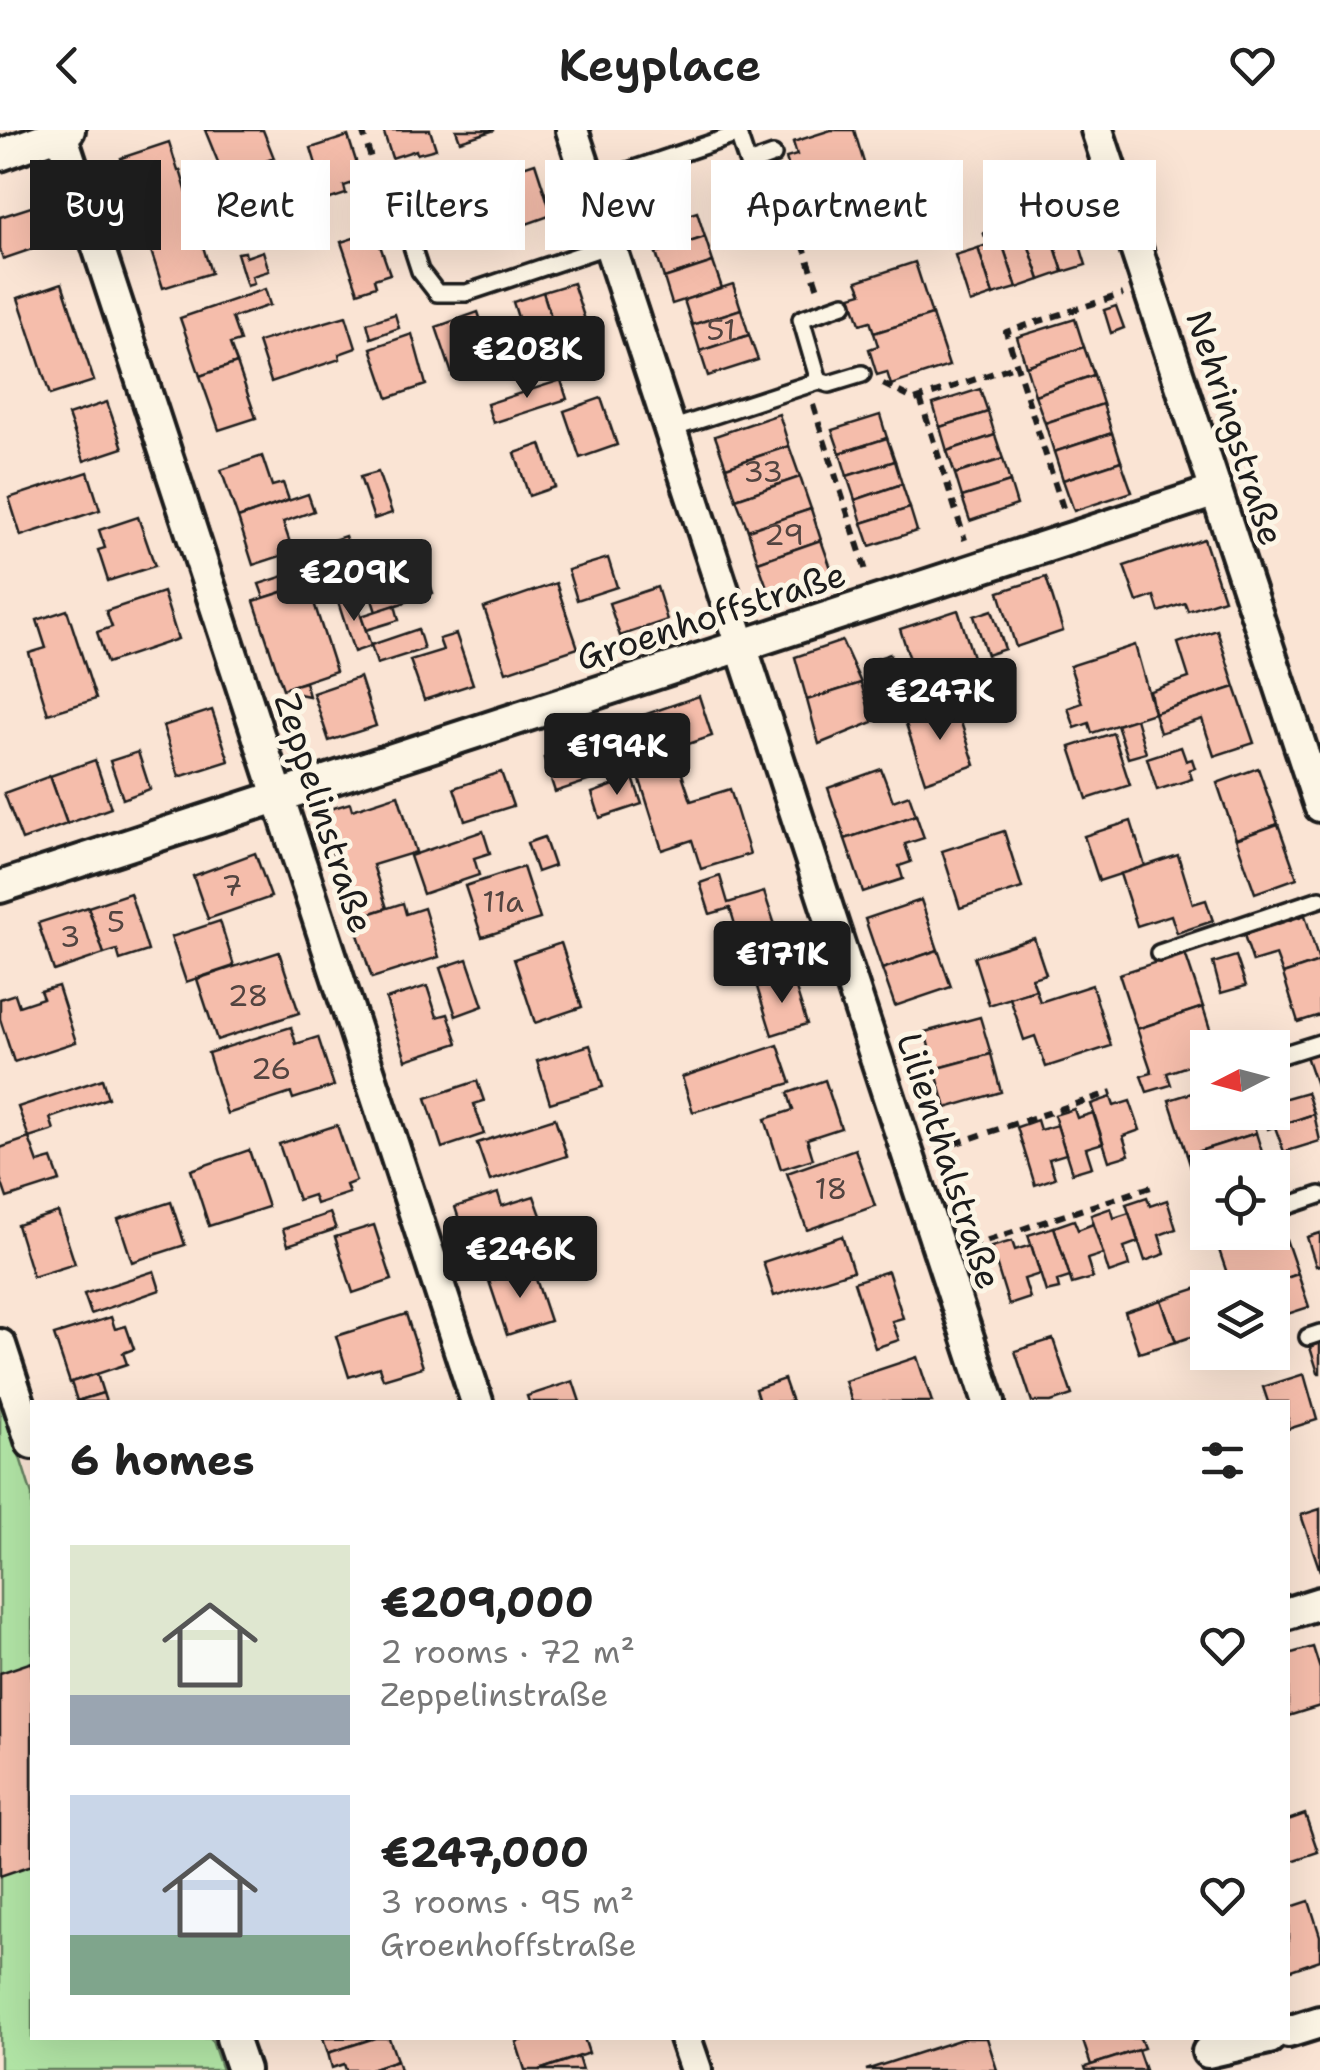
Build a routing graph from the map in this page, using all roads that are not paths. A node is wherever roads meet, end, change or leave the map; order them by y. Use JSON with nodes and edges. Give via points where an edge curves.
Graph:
{"nodes":[{"id":1,"x":572,"y":130,"type":"edge"},
{"id":2,"x":1097,"y":130,"type":"edge"},
{"id":3,"x":65,"y":132,"type":"edge"},
{"id":4,"x":737,"y":132,"type":"edge"},
{"id":5,"x":0,"y":155,"type":"edge"},
{"id":6,"x":774,"y":155,"type":"road end"},
{"id":7,"x":582,"y":160,"type":"edge"},
{"id":8,"x":658,"y":160,"type":"edge"},
{"id":9,"x":413,"y":250,"type":"edge"},
{"id":10,"x":595,"y":250,"type":"edge"},
{"id":11,"x":612,"y":250,"type":"edge"},
{"id":12,"x":844,"y":304,"type":"dead end"},
{"id":13,"x":862,"y":374,"type":"road end"},
{"id":14,"x":813,"y":383,"type":"junction"},
{"id":15,"x":670,"y":429,"type":"junction"},
{"id":16,"x":1216,"y":491,"type":"junction"},
{"id":17,"x":738,"y":646,"type":"junction"},
{"id":18,"x":279,"y":797,"type":"junction"},
{"id":19,"x":1320,"y":806,"type":"edge"},
{"id":20,"x":0,"y":887,"type":"edge"},
{"id":21,"x":1320,"y":899,"type":"edge"},
{"id":22,"x":1159,"y":953,"type":"dead end"},
{"id":23,"x":1320,"y":1043,"type":"edge"},
{"id":24,"x":1290,"y":1052,"type":"edge"},
{"id":25,"x":1320,"y":1195,"type":"edge"},
{"id":26,"x":1290,"y":1205,"type":"edge"},
{"id":27,"x":0,"y":1345,"type":"edge"},
{"id":28,"x":476,"y":1400,"type":"edge"},
{"id":29,"x":988,"y":1400,"type":"edge"},
{"id":30,"x":30,"y":1437,"type":"edge"},
{"id":31,"x":1320,"y":1603,"type":"edge"},
{"id":32,"x":1290,"y":1611,"type":"edge"},
{"id":33,"x":1320,"y":2022,"type":"edge"},
{"id":34,"x":1290,"y":2031,"type":"edge"},
{"id":35,"x":233,"y":2040,"type":"edge"},
{"id":36,"x":686,"y":2040,"type":"edge"},
{"id":37,"x":1261,"y":2040,"type":"edge"},
{"id":38,"x":1208,"y":2053,"type":"edge"},
{"id":39,"x":243,"y":2070,"type":"edge"},
{"id":40,"x":696,"y":2070,"type":"edge"}],
"edges":[{"from":1,"to":7,"type":"street","name":"Lilienthalstraße"},
{"from":2,"to":16,"type":"street","name":"Nehringstraße"},
{"from":3,"to":5,"type":"street"},
{"from":3,"to":18,"type":"street","name":"Zeppelinstraße"},
{"from":4,"to":6,"type":"lane","via":[[748,164]]},
{"from":4,"to":8,"type":"lane"},
{"from":9,"to":10,"type":"lane","via":[[437,293],[466,293]]},
{"from":11,"to":15,"type":"street","name":"Lilienthalstraße"},
{"from":12,"to":14,"type":"lane","via":[[801,319]]},
{"from":13,"to":14,"type":"lane"},
{"from":14,"to":15,"type":"lane"},
{"from":15,"to":17,"type":"street","name":"Lilienthalstraße"},
{"from":16,"to":17,"type":"street","name":"Groenhoffstraße"},
{"from":16,"to":19,"type":"street","name":"Nehringstraße"},
{"from":17,"to":18,"type":"street","name":"Groenhoffstraße"},
{"from":17,"to":29,"type":"street","name":"Lilienthalstraße"},
{"from":18,"to":20,"type":"street","name":"Groenhoffstraße"},
{"from":18,"to":28,"type":"street","name":"Zeppelinstraße"},
{"from":21,"to":22,"type":"lane"},
{"from":23,"to":24,"type":"lane"},
{"from":25,"to":26,"type":"lane"},
{"from":27,"to":30,"type":"street"},
{"from":31,"to":32,"type":"street"},
{"from":33,"to":34,"type":"street"},
{"from":35,"to":39,"type":"street"},
{"from":36,"to":40,"type":"street"},
{"from":37,"to":38,"type":"street"}]}
